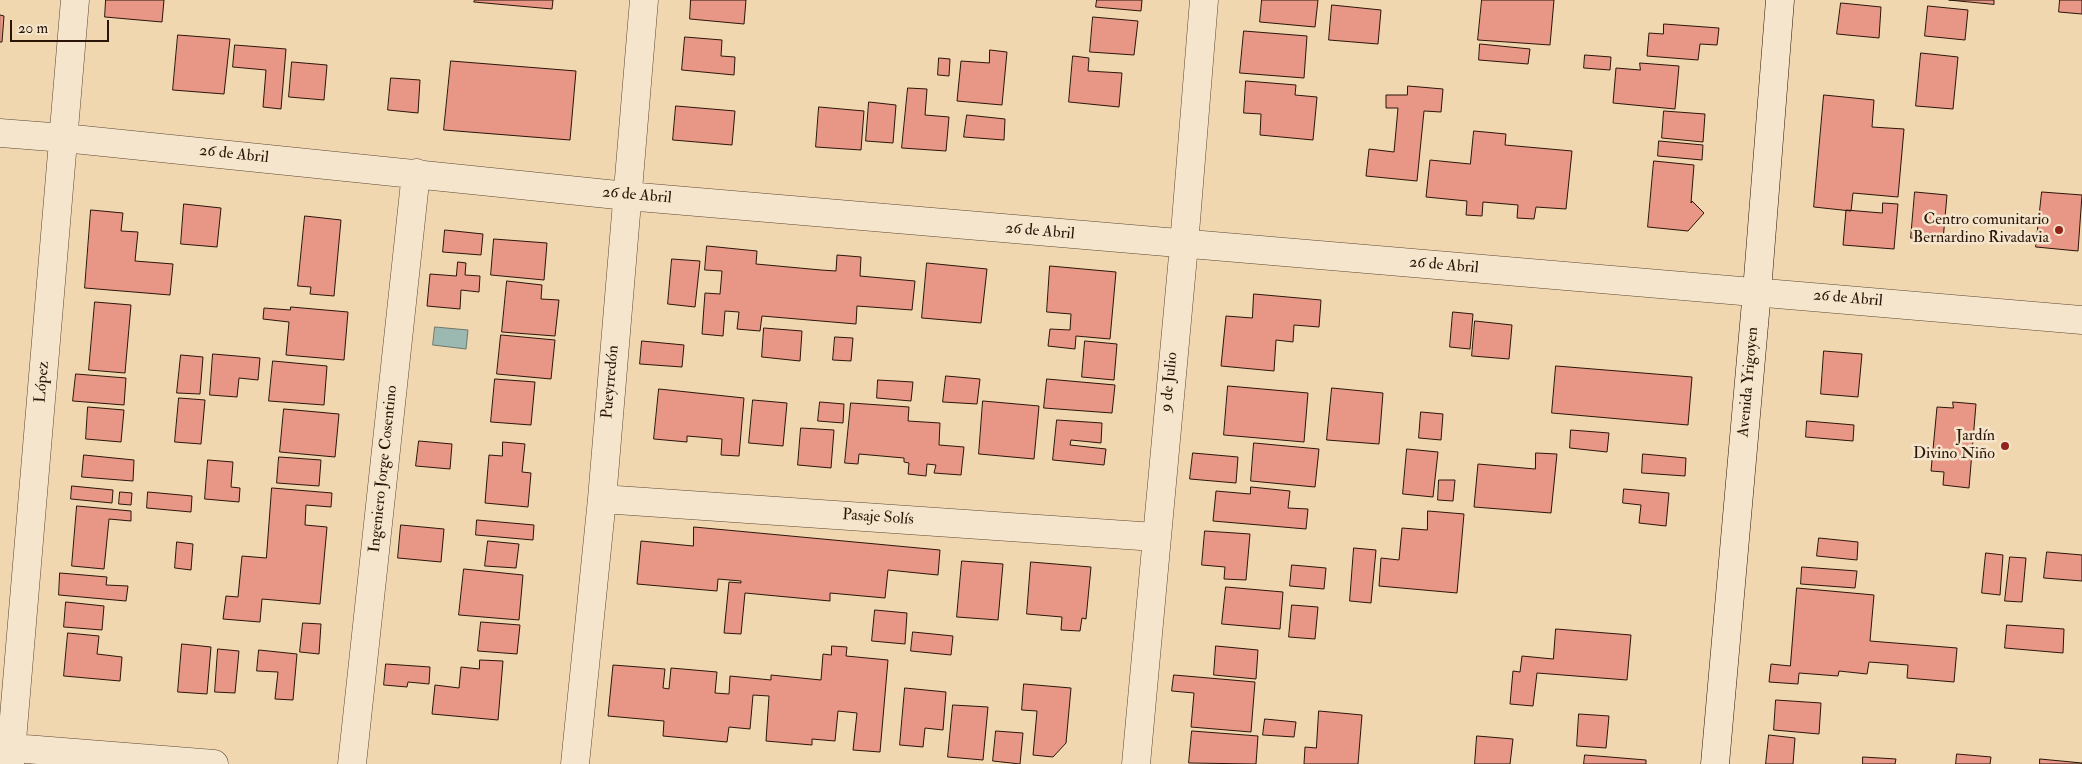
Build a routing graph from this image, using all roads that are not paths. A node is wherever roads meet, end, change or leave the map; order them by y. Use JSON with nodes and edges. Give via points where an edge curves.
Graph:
{"nodes":[{"id":1,"x":76,"y":0,"type":"edge"},
{"id":2,"x":644,"y":0,"type":"edge"},
{"id":3,"x":1204,"y":0,"type":"edge"},
{"id":4,"x":1780,"y":0,"type":"edge"},
{"id":5,"x":0,"y":133,"type":"edge"},
{"id":6,"x":64,"y":138,"type":"junction"},
{"id":7,"x":416,"y":173,"type":"junction"},
{"id":8,"x":627,"y":196,"type":"junction"},
{"id":9,"x":1184,"y":245,"type":"junction"},
{"id":10,"x":1757,"y":291,"type":"junction"},
{"id":11,"x":2082,"y":320,"type":"edge"},
{"id":12,"x":602,"y":499,"type":"junction"},
{"id":13,"x":1155,"y":537,"type":"junction"},
{"id":14,"x":7,"y":753,"type":"edge"},
{"id":15,"x":214,"y":764,"type":"edge"},
{"id":16,"x":352,"y":764,"type":"edge"},
{"id":17,"x":575,"y":764,"type":"edge"},
{"id":18,"x":1136,"y":764,"type":"edge"},
{"id":19,"x":1715,"y":764,"type":"edge"}],
"edges":[{"from":1,"to":6,"type":"street","name":"López"},
{"from":2,"to":8,"type":"street","name":"Pueyrredón"},
{"from":3,"to":9,"type":"street","name":"9 de Julio"},
{"from":4,"to":10,"type":"street","name":"Avenida Yrigoyen"},
{"from":5,"to":6,"type":"street","name":"26 de Abril"},
{"from":6,"to":7,"type":"street","name":"26 de Abril"},
{"from":6,"to":14,"type":"street","name":"López"},
{"from":7,"to":8,"type":"street","name":"26 de Abril"},
{"from":7,"to":16,"type":"street","name":"Ingeniero Jorge Cosentino"},
{"from":8,"to":9,"type":"street","name":"26 de Abril"},
{"from":8,"to":12,"type":"street","name":"Pueyrredón"},
{"from":9,"to":10,"type":"street","name":"26 de Abril"},
{"from":9,"to":13,"type":"street","name":"9 de Julio"},
{"from":10,"to":11,"type":"street","name":"26 de Abril"},
{"from":10,"to":19,"type":"street","name":"Avenida Yrigoyen"},
{"from":12,"to":13,"type":"street","name":"Pasaje Solís"},
{"from":12,"to":17,"type":"street","name":"Pueyrredón"},
{"from":13,"to":18,"type":"street","name":"9 de Julio"},
{"from":14,"to":15,"type":"street"}]}
